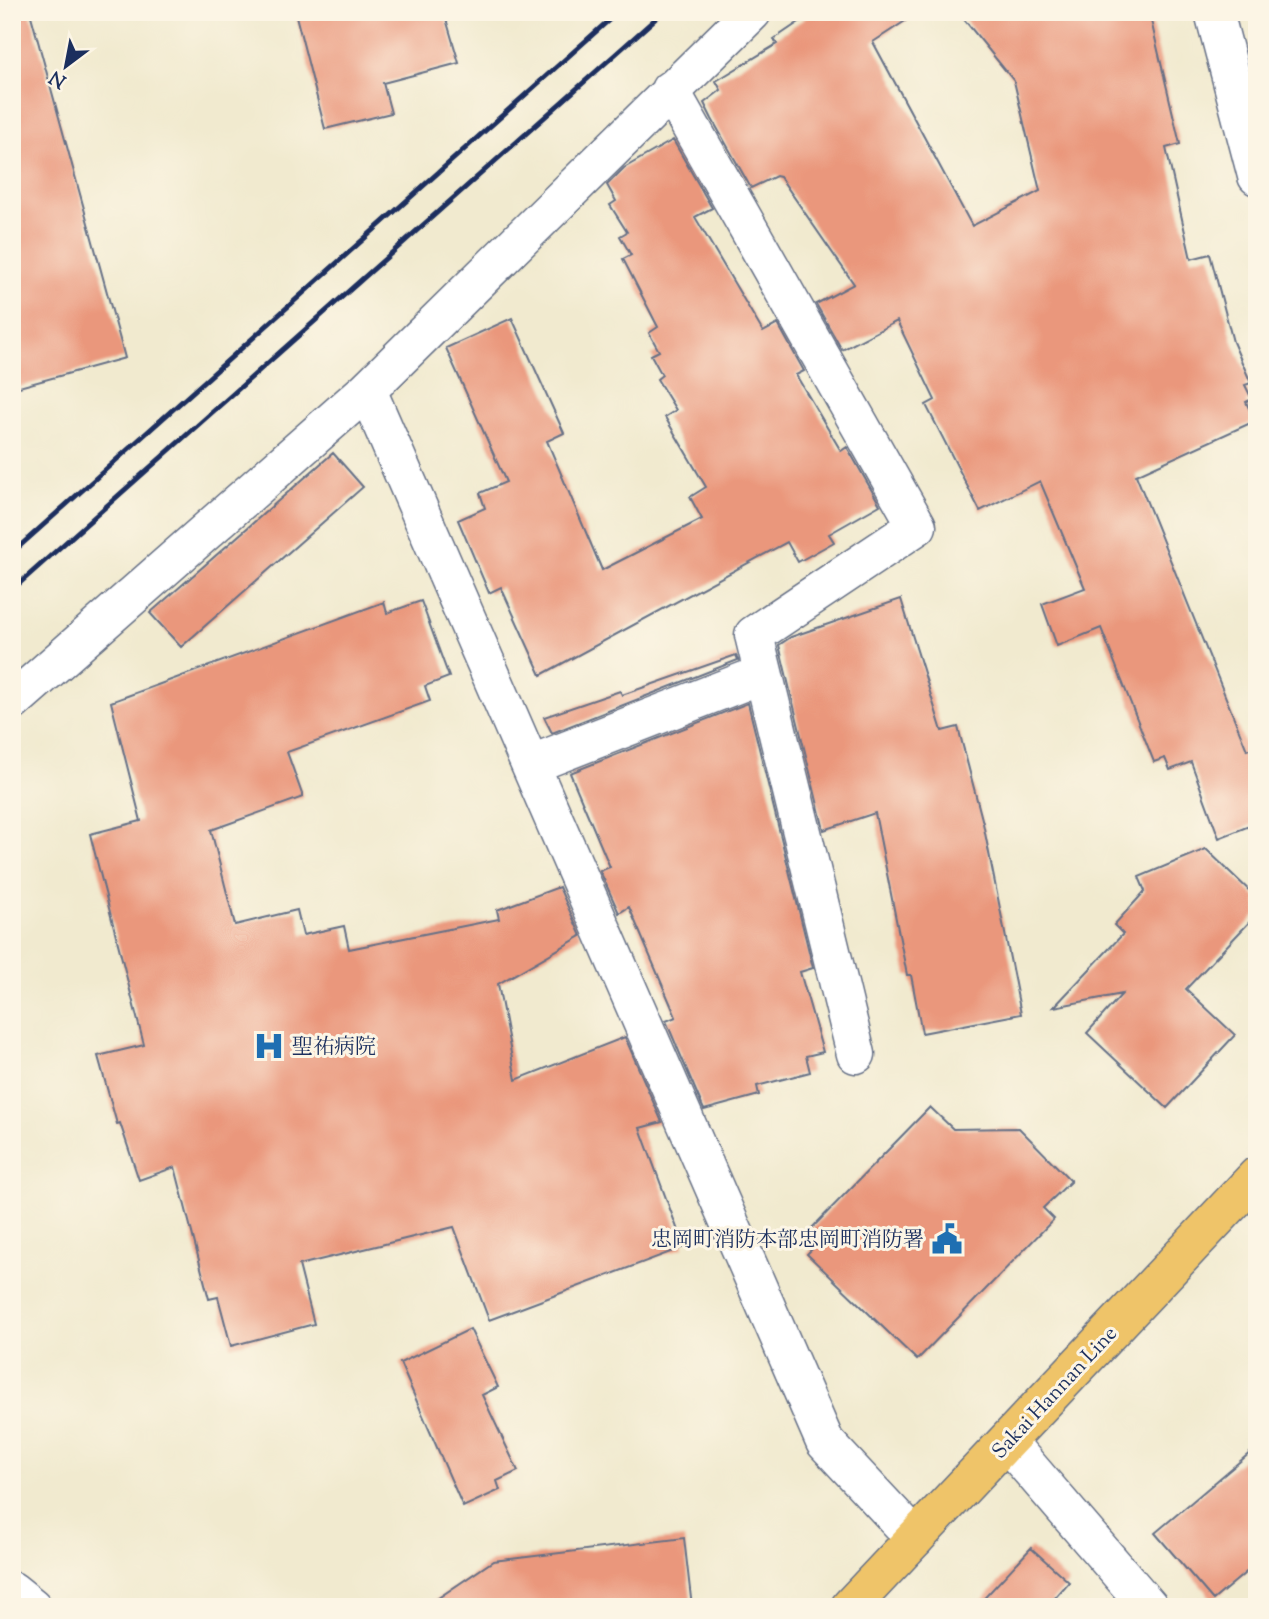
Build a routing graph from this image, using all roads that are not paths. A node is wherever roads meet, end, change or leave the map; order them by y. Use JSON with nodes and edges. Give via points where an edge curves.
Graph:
{"nodes":[{"id":1,"x":752,"y":12,"type":"edge"},
{"id":2,"x":1214,"y":12,"type":"edge"},
{"id":3,"x":670,"y":90,"type":"junction"},
{"id":4,"x":1257,"y":176,"type":"edge"},
{"id":5,"x":367,"y":390,"type":"junction"},
{"id":6,"x":763,"y":674,"type":"junction"},
{"id":7,"x":12,"y":702,"type":"edge"},
{"id":8,"x":533,"y":764,"type":"junction"},
{"id":9,"x":856,"y":1054,"type":"dead end"},
{"id":10,"x":1252,"y":1188,"type":"edge"},
{"id":11,"x":1007,"y":1442,"type":"junction"},
{"id":12,"x":915,"y":1538,"type":"junction"},
{"id":13,"x":12,"y":1591,"type":"edge"},
{"id":14,"x":32,"y":1607,"type":"edge"},
{"id":15,"x":850,"y":1607,"type":"edge"},
{"id":16,"x":1149,"y":1607,"type":"edge"}],
"edges":[{"from":1,"to":3,"type":"street"},
{"from":2,"to":4,"type":"street"},
{"from":3,"to":5,"type":"street"},
{"from":3,"to":6,"type":"street","via":[[917,526],[754,635]]},
{"from":5,"to":7,"type":"street"},
{"from":5,"to":8,"type":"street"},
{"from":6,"to":8,"type":"street"},
{"from":6,"to":9,"type":"street"},
{"from":8,"to":12,"type":"street","via":[[825,1442]]},
{"from":10,"to":11,"type":"main road","name":"Sakai Hannan Line"},
{"from":11,"to":12,"type":"main road","name":"Sakai Hannan Line"},
{"from":11,"to":16,"type":"street"},
{"from":12,"to":15,"type":"main road","name":"Sakai Hannan Line"},
{"from":13,"to":14,"type":"street"}]}
